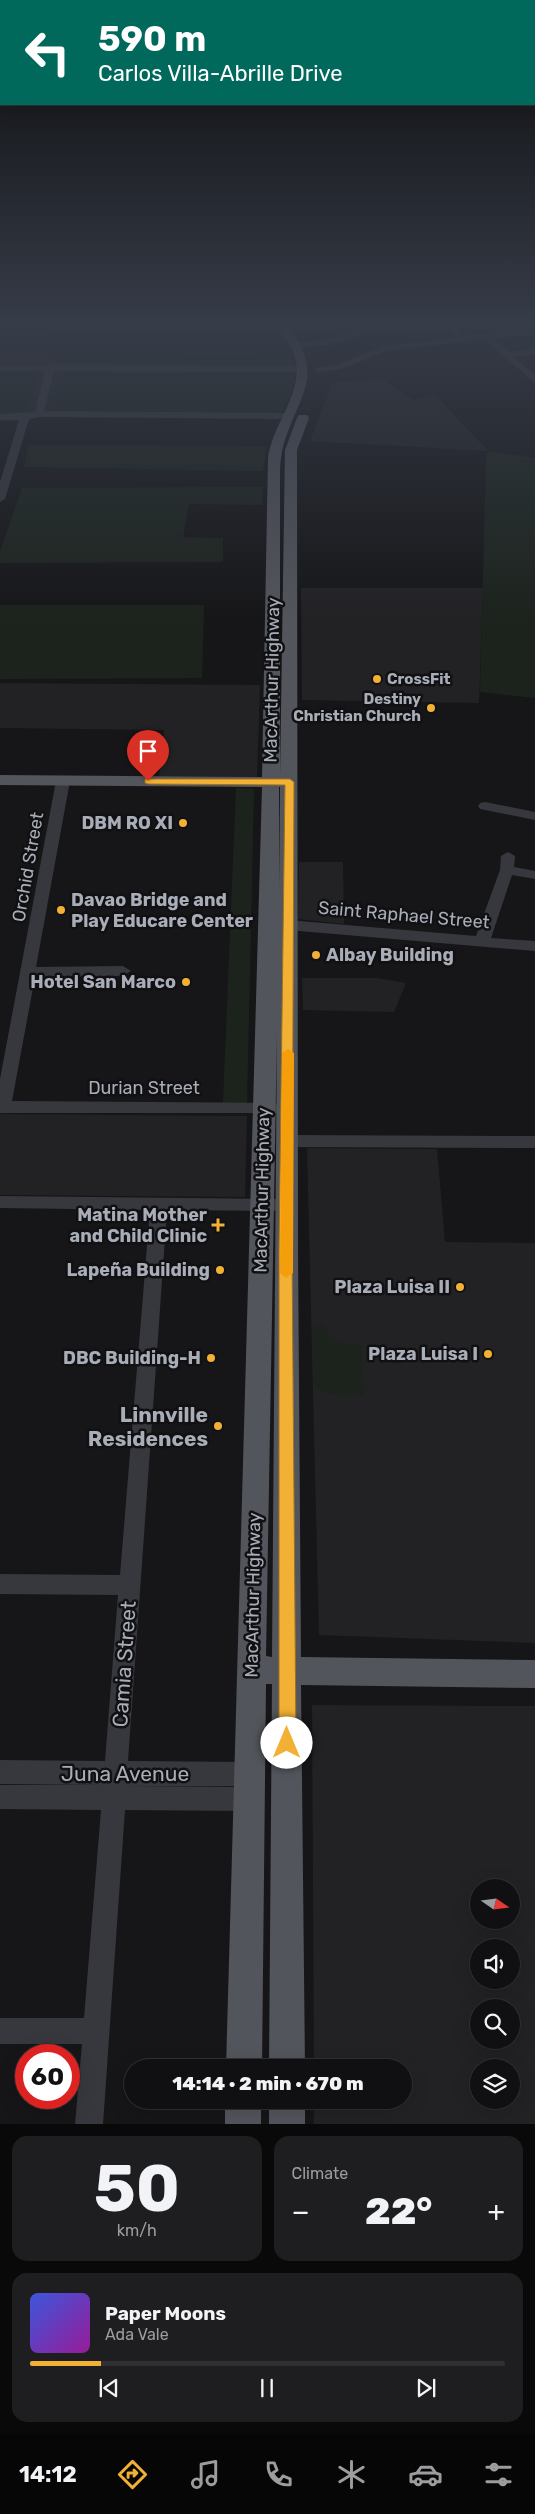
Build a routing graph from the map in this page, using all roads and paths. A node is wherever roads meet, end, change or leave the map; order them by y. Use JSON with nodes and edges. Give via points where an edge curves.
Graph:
{"nodes":[{"id":1,"x":23,"y":424,"type":"edge"},
{"id":2,"x":286,"y":424,"type":"edge"},
{"id":3,"x":301,"y":424,"type":"edge"},
{"id":4,"x":0,"y":499,"type":"edge"},
{"id":5,"x":274,"y":529,"type":"junction"},
{"id":6,"x":291,"y":529,"type":"junction"},
{"id":7,"x":273,"y":625,"type":"junction"},
{"id":8,"x":290,"y":625,"type":"junction"},
{"id":9,"x":273,"y":688,"type":"junction"},
{"id":10,"x":291,"y":688,"type":"junction"},
{"id":11,"x":0,"y":780,"type":"edge"},
{"id":12,"x":63,"y":781,"type":"junction"},
{"id":13,"x":280,"y":782,"type":"junction"},
{"id":14,"x":485,"y":806,"type":"dead end"},
{"id":15,"x":535,"y":816,"type":"edge"},
{"id":16,"x":535,"y":875,"type":"edge"},
{"id":17,"x":269,"y":924,"type":"junction"},
{"id":18,"x":290,"y":924,"type":"junction"},
{"id":19,"x":482,"y":941,"type":"junction"},
{"id":20,"x":535,"y":946,"type":"edge"},
{"id":21,"x":123,"y":971,"type":"dead end"},
{"id":22,"x":28,"y":972,"type":"junction"},
{"id":23,"x":2,"y":1107,"type":"edge"},
{"id":24,"x":264,"y":1109,"type":"junction"},
{"id":25,"x":288,"y":1109,"type":"junction"},
{"id":26,"x":287,"y":1140,"type":"junction"},
{"id":27,"x":535,"y":1142,"type":"edge"},
{"id":28,"x":0,"y":1202,"type":"edge"},
{"id":29,"x":159,"y":1203,"type":"junction"},
{"id":30,"x":274,"y":1205,"type":"junction"},
{"id":31,"x":0,"y":1584,"type":"edge"},
{"id":32,"x":130,"y":1585,"type":"junction"},
{"id":33,"x":251,"y":1670,"type":"junction"},
{"id":34,"x":287,"y":1670,"type":"junction"},
{"id":35,"x":535,"y":1674,"type":"edge"},
{"id":36,"x":0,"y":1772,"type":"edge"},
{"id":37,"x":116,"y":1773,"type":"junction"},
{"id":38,"x":249,"y":1786,"type":"junction"},
{"id":39,"x":0,"y":1797,"type":"edge"},
{"id":40,"x":114,"y":1798,"type":"junction"},
{"id":41,"x":0,"y":2031,"type":"edge"},
{"id":42,"x":96,"y":2031,"type":"junction"},
{"id":43,"x":244,"y":2059,"type":"edge"},
{"id":44,"x":287,"y":2059,"type":"edge"},
{"id":45,"x":243,"y":2109,"type":"edge"},
{"id":46,"x":287,"y":2109,"type":"edge"},
{"id":47,"x":90,"y":2124,"type":"edge"},
{"id":48,"x":243,"y":2124,"type":"edge"},
{"id":49,"x":287,"y":2124,"type":"edge"}],
"edges":[{"from":1,"to":4,"type":"street"},
{"from":2,"to":5,"type":"main road","name":"MacArthur Highway","via":[[276,449]]},
{"from":3,"to":6,"type":"main road","name":"MacArthur Highway","via":[[291,450]]},
{"from":5,"to":6,"type":"main road"},
{"from":5,"to":7,"type":"main road","name":"MacArthur Highway"},
{"from":6,"to":8,"type":"main road","name":"MacArthur Highway"},
{"from":7,"to":8,"type":"main road"},
{"from":7,"to":9,"type":"main road","name":"MacArthur Highway"},
{"from":8,"to":10,"type":"main road","name":"MacArthur Highway"},
{"from":9,"to":10,"type":"main road"},
{"from":9,"to":13,"type":"main road","name":"MacArthur Highway"},
{"from":10,"to":13,"type":"main road","name":"MacArthur Highway"},
{"from":11,"to":12,"type":"main road"},
{"from":12,"to":13,"type":"main road"},
{"from":12,"to":22,"type":"street","name":"Orchid Street"},
{"from":13,"to":17,"type":"main road","name":"MacArthur Highway"},
{"from":13,"to":18,"type":"main road","name":"MacArthur Highway"},
{"from":14,"to":15,"type":"street"},
{"from":16,"to":19,"type":"street","via":[[507,863]]},
{"from":17,"to":18,"type":"street","name":"Saint Raphael Street"},
{"from":17,"to":24,"type":"main road","name":"MacArthur Highway"},
{"from":18,"to":19,"type":"street","name":"Saint Raphael Street"},
{"from":18,"to":25,"type":"main road","name":"MacArthur Highway"},
{"from":19,"to":20,"type":"street","name":"Saint Raphael Street"},
{"from":21,"to":22,"type":"street"},
{"from":22,"to":23,"type":"street","name":"Orchid Street"},
{"from":23,"to":24,"type":"street","name":"Durian Street"},
{"from":24,"to":25,"type":"street","name":"Durian Street"},
{"from":24,"to":30,"type":"main road","name":"MacArthur Highway"},
{"from":25,"to":26,"type":"main road","name":"MacArthur Highway"},
{"from":26,"to":27,"type":"street"},
{"from":26,"to":30,"type":"main road","name":"MacArthur Highway"},
{"from":28,"to":29,"type":"street"},
{"from":29,"to":30,"type":"street"},
{"from":29,"to":32,"type":"street","name":"Camia Street"},
{"from":30,"to":33,"type":"main road","name":"MacArthur Highway"},
{"from":30,"to":34,"type":"main road","name":"MacArthur Highway"},
{"from":31,"to":32,"type":"street"},
{"from":32,"to":37,"type":"street","name":"Camia Street"},
{"from":33,"to":34,"type":"main road"},
{"from":33,"to":38,"type":"main road","name":"MacArthur Highway"},
{"from":34,"to":35,"type":"main road"},
{"from":34,"to":44,"type":"main road","name":"MacArthur Highway"},
{"from":36,"to":37,"type":"street","name":"Juna Avenue"},
{"from":37,"to":38,"type":"street","name":"Juna Avenue"},
{"from":37,"to":40,"type":"street","name":"Camia Street"},
{"from":38,"to":40,"type":"street","name":"Juna Avenue"},
{"from":38,"to":43,"type":"main road","name":"MacArthur Highway"},
{"from":39,"to":40,"type":"street","name":"Juna Avenue"},
{"from":40,"to":42,"type":"street","name":"Camia Street"},
{"from":41,"to":42,"type":"street"},
{"from":42,"to":47,"type":"street","name":"Camia Street"},
{"from":45,"to":48,"type":"main road"},
{"from":46,"to":49,"type":"main road"}]}
